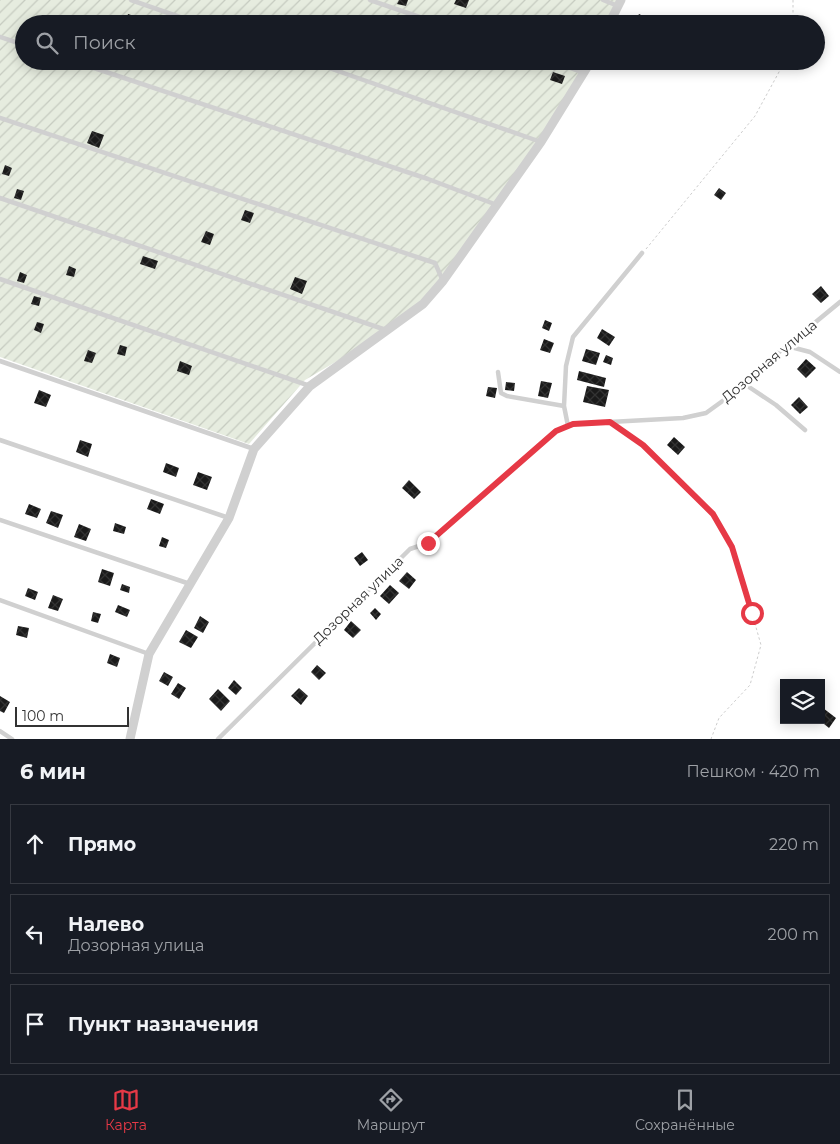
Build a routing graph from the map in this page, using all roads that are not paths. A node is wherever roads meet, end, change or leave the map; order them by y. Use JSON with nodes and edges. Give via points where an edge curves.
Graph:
{"nodes":[{"id":1,"x":131,"y":0,"type":"edge"},
{"id":2,"x":370,"y":0,"type":"edge"},
{"id":3,"x":603,"y":0,"type":"edge"},
{"id":4,"x":619,"y":3,"type":"edge"},
{"id":5,"x":174,"y":15,"type":"edge"},
{"id":6,"x":414,"y":15,"type":"edge"},
{"id":7,"x":613,"y":15,"type":"edge"},
{"id":8,"x":0,"y":37,"type":"edge"},
{"id":9,"x":15,"y":42,"type":"edge"},
{"id":10,"x":100,"y":70,"type":"edge"},
{"id":11,"x":335,"y":70,"type":"edge"},
{"id":12,"x":576,"y":70,"type":"edge"},
{"id":13,"x":586,"y":70,"type":"edge"},
{"id":14,"x":585,"y":73,"type":"junction"},
{"id":15,"x":0,"y":118,"type":"edge"},
{"id":16,"x":540,"y":142,"type":"junction"},
{"id":17,"x":0,"y":198,"type":"edge"},
{"id":18,"x":497,"y":205,"type":"junction"},
{"id":19,"x":642,"y":253,"type":"road end"},
{"id":20,"x":0,"y":279,"type":"edge"},
{"id":21,"x":443,"y":281,"type":"junction"},
{"id":22,"x":840,"y":302,"type":"edge"},
{"id":23,"x":388,"y":331,"type":"junction"},
{"id":24,"x":788,"y":345,"type":"junction"},
{"id":25,"x":0,"y":361,"type":"edge"},
{"id":26,"x":498,"y":372,"type":"dead end"},
{"id":27,"x":840,"y":372,"type":"edge"},
{"id":28,"x":746,"y":384,"type":"junction"},
{"id":29,"x":310,"y":386,"type":"junction"},
{"id":30,"x":564,"y":406,"type":"junction"},
{"id":31,"x":568,"y":426,"type":"junction"},
{"id":32,"x":805,"y":430,"type":"dead end"},
{"id":33,"x":0,"y":440,"type":"edge"},
{"id":34,"x":254,"y":450,"type":"junction"},
{"id":35,"x":229,"y":518,"type":"junction"},
{"id":36,"x":0,"y":520,"type":"edge"},
{"id":37,"x":192,"y":584,"type":"junction"},
{"id":38,"x":0,"y":600,"type":"edge"},
{"id":39,"x":149,"y":654,"type":"junction"},
{"id":40,"x":0,"y":731,"type":"edge"},
{"id":41,"x":12,"y":739,"type":"edge"},
{"id":42,"x":130,"y":739,"type":"edge"},
{"id":43,"x":218,"y":739,"type":"edge"}],
"edges":[{"from":1,"to":5,"type":"lane"},
{"from":2,"to":6,"type":"lane"},
{"from":3,"to":4,"type":"lane"},
{"from":4,"to":7,"type":"street"},
{"from":8,"to":9,"type":"lane"},
{"from":10,"to":18,"type":"lane"},
{"from":11,"to":16,"type":"lane"},
{"from":12,"to":14,"type":"lane"},
{"from":13,"to":14,"type":"street"},
{"from":14,"to":16,"type":"street"},
{"from":15,"to":21,"type":"lane","via":[[434,263]]},
{"from":16,"to":18,"type":"street"},
{"from":17,"to":23,"type":"lane"},
{"from":18,"to":21,"type":"street"},
{"from":19,"to":30,"type":"lane","via":[[573,337],[566,366]]},
{"from":20,"to":29,"type":"lane"},
{"from":21,"to":23,"type":"street","via":[[423,304]]},
{"from":22,"to":24,"type":"lane","name":"Дозорная улица"},
{"from":23,"to":29,"type":"street"},
{"from":24,"to":27,"type":"lane","via":[[810,352]]},
{"from":24,"to":28,"type":"lane","name":"Дозорная улица"},
{"from":25,"to":34,"type":"lane"},
{"from":26,"to":30,"type":"lane","via":[[499,388],[506,396]]},
{"from":28,"to":31,"type":"lane","name":"Дозорная улица","via":[[706,413],[682,418]]},
{"from":28,"to":32,"type":"lane"},
{"from":29,"to":34,"type":"street"},
{"from":30,"to":31,"type":"lane"},
{"from":31,"to":43,"type":"lane","name":"Дозорная улица","via":[[556,431],[428,543],[410,549]]},
{"from":33,"to":35,"type":"lane"},
{"from":34,"to":35,"type":"street"},
{"from":35,"to":37,"type":"street"},
{"from":36,"to":37,"type":"lane"},
{"from":37,"to":39,"type":"street"},
{"from":38,"to":39,"type":"lane"},
{"from":39,"to":42,"type":"street"},
{"from":40,"to":41,"type":"lane"}]}
